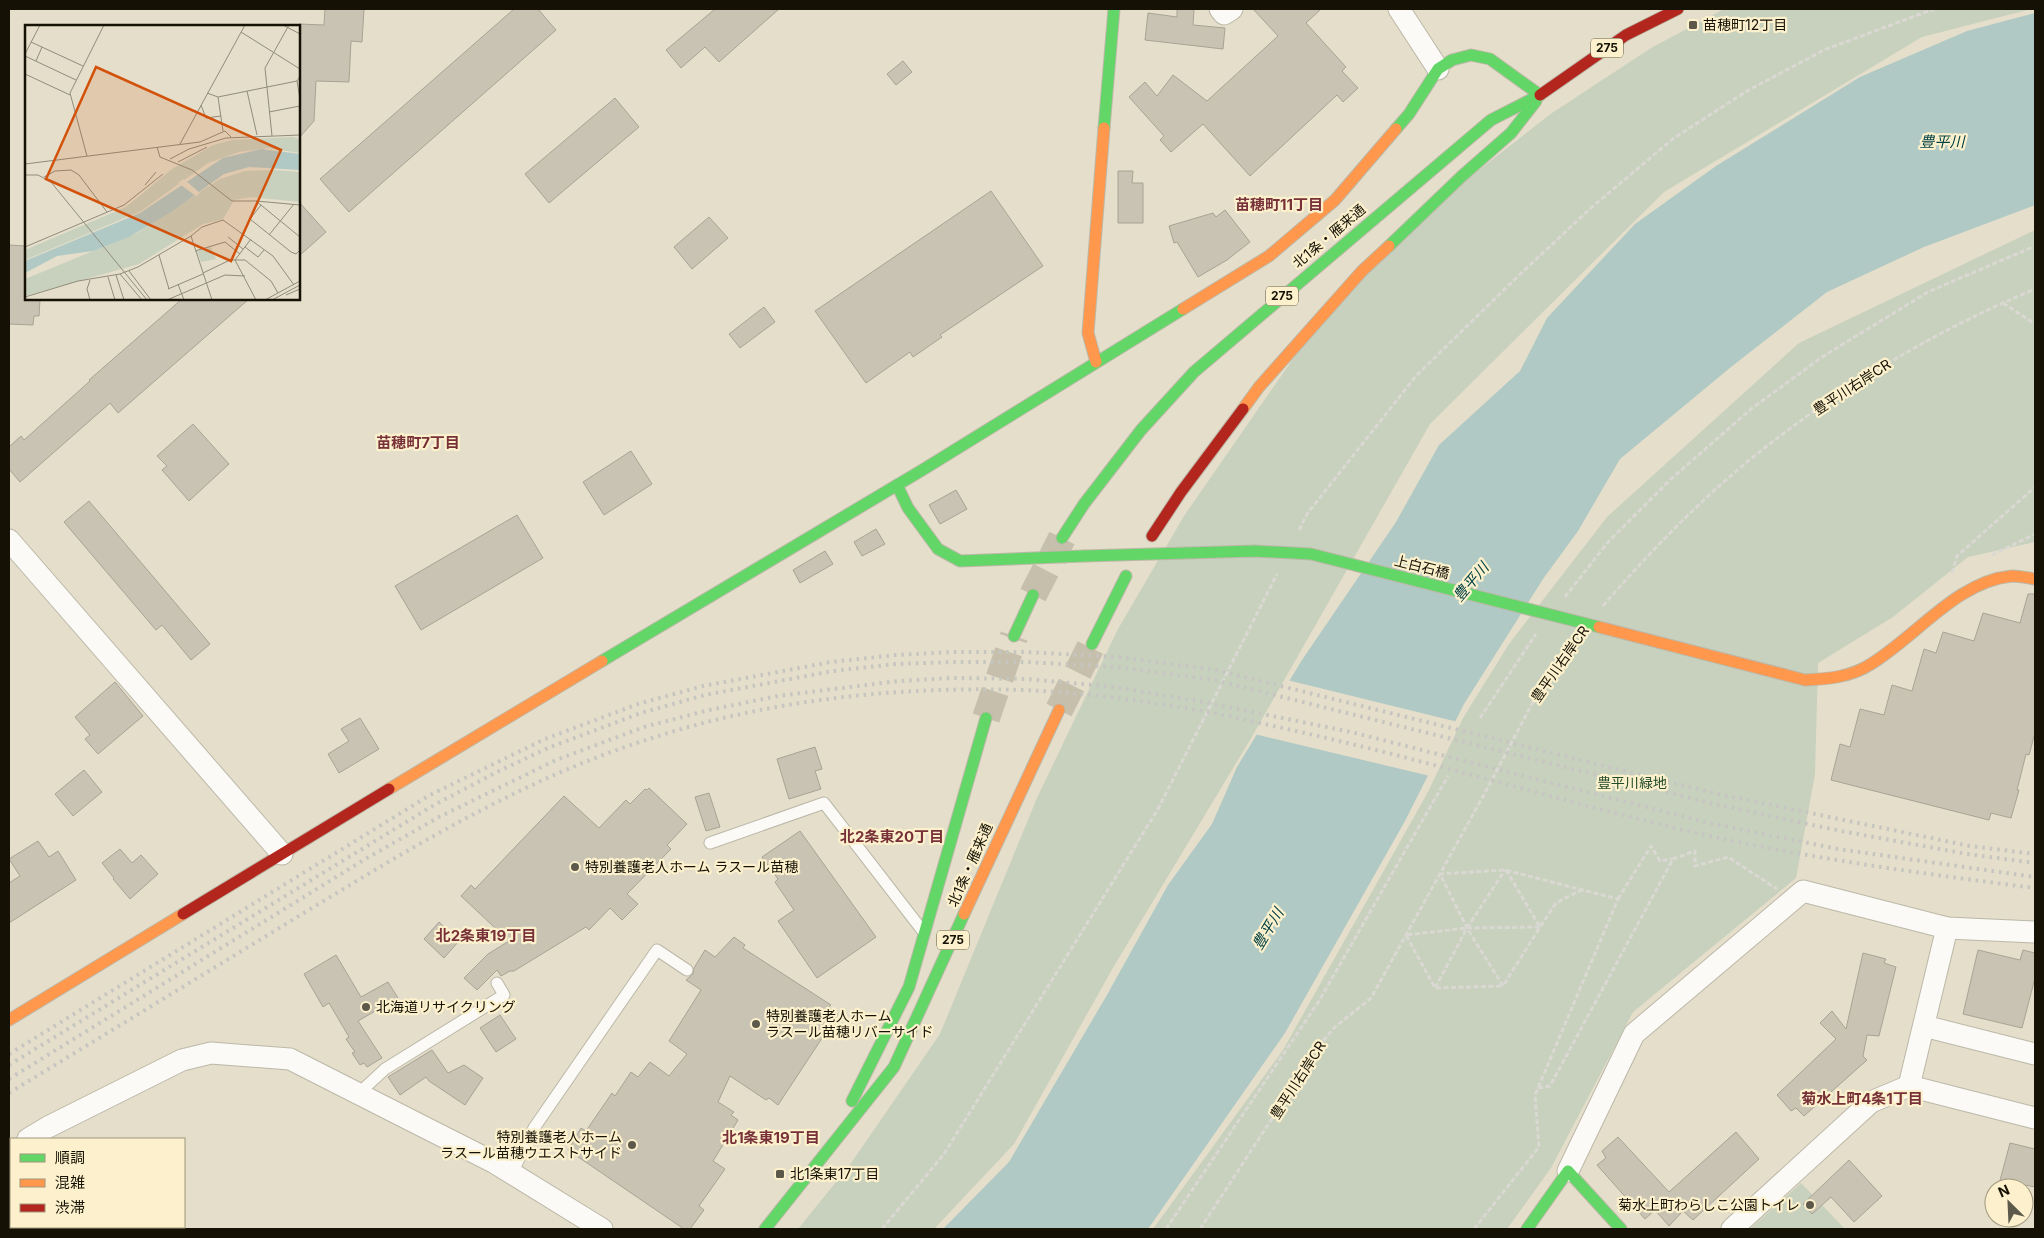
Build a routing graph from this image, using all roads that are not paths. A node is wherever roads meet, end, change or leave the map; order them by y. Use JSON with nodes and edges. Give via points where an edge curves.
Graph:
{"nodes":[{"id":1,"x":1114,"y":9,"type":"edge"},
{"id":2,"x":1220,"y":9,"type":"edge"},
{"id":3,"x":1232,"y":9,"type":"edge"},
{"id":4,"x":1399,"y":9,"type":"edge"},
{"id":5,"x":1678,"y":9,"type":"edge"},
{"id":6,"x":1438,"y":68,"type":"junction"},
{"id":7,"x":1540,"y":96,"type":"junction"},
{"id":8,"x":1096,"y":362,"type":"junction"},
{"id":9,"x":897,"y":485,"type":"junction"},
{"id":10,"x":1152,"y":536,"type":"dead end"},
{"id":11,"x":1062,"y":538,"type":"tunnel mouth"},
{"id":12,"x":9,"y":540,"type":"edge"},
{"id":13,"x":1126,"y":576,"type":"dead end"},
{"id":14,"x":2034,"y":577,"type":"edge"},
{"id":15,"x":1034,"y":595,"type":"tunnel mouth"},
{"id":16,"x":1014,"y":636,"type":"tunnel mouth"},
{"id":17,"x":1092,"y":644,"type":"tunnel mouth"},
{"id":18,"x":1059,"y":710,"type":"tunnel mouth"},
{"id":19,"x":986,"y":718,"type":"tunnel mouth"},
{"id":20,"x":710,"y":843,"type":"dead end"},
{"id":21,"x":282,"y":854,"type":"junction"},
{"id":22,"x":1947,"y":928,"type":"junction"},
{"id":23,"x":2035,"y":932,"type":"edge"},
{"id":24,"x":925,"y":934,"type":"junction"},
{"id":25,"x":687,"y":970,"type":"dead end"},
{"id":26,"x":497,"y":983,"type":"dead end"},
{"id":27,"x":9,"y":1020,"type":"edge"},
{"id":28,"x":1924,"y":1026,"type":"junction"},
{"id":29,"x":2035,"y":1054,"type":"edge"},
{"id":30,"x":1909,"y":1086,"type":"junction"},
{"id":31,"x":358,"y":1094,"type":"junction"},
{"id":32,"x":2035,"y":1118,"type":"edge"},
{"id":33,"x":30,"y":1138,"type":"edge"},
{"id":34,"x":825,"y":1156,"type":"junction"},
{"id":35,"x":1568,"y":1171,"type":"junction"},
{"id":36,"x":512,"y":1174,"type":"dead end"},
{"id":37,"x":602,"y":1229,"type":"edge"},
{"id":38,"x":765,"y":1229,"type":"edge"},
{"id":39,"x":1527,"y":1229,"type":"edge"},
{"id":40,"x":1621,"y":1229,"type":"edge"},
{"id":41,"x":1732,"y":1229,"type":"edge"}],
"edges":[{"from":1,"to":8,"type":"main road","via":[[1088,333]]},
{"from":2,"to":3,"type":"street","via":[[1224,14]]},
{"from":4,"to":6,"type":"street"},
{"from":5,"to":7,"type":"main road","name":"北1条・雁来通","number":"275","via":[[1626,35]]},
{"from":6,"to":7,"type":"main road","via":[[1470,55],[1490,59]]},
{"from":6,"to":8,"type":"main road","via":[[1409,114],[1335,200],[1269,256]]},
{"from":7,"to":10,"type":"main road","name":"北1条・雁来通","number":"275","via":[[1511,133],[1362,271],[1258,387]]},
{"from":7,"to":11,"type":"main road","name":"北1条・雁来通","number":"275","via":[[1491,120],[1194,372],[1141,430]]},
{"from":8,"to":9,"type":"main road"},
{"from":9,"to":14,"type":"main road","name":"上白石橋","bridge":true,"via":[[908,508],[938,549],[960,561],[1255,551],[1311,554],[1804,680],[1834,679],[1854,674],[1872,664],[1971,588],[1991,580]]},
{"from":9,"to":21,"type":"main road"},
{"from":12,"to":21,"type":"street"},
{"from":13,"to":17,"type":"main road"},
{"from":15,"to":16,"type":"main road"},
{"from":18,"to":34,"type":"main road","name":"北1条・雁来通","number":"275","via":[[894,1066]]},
{"from":19,"to":24,"type":"main road","name":"北1条・雁来通","number":"275"},
{"from":20,"to":24,"type":"lane","via":[[824,803]]},
{"from":21,"to":27,"type":"main road"},
{"from":22,"to":23,"type":"street"},
{"from":22,"to":28,"type":"street"},
{"from":22,"to":35,"type":"street","via":[[1803,891],[1634,1034]]},
{"from":24,"to":34,"type":"main road","name":"北1条・雁来通","number":"275","via":[[910,987]]},
{"from":25,"to":36,"type":"lane","via":[[657,950],[534,1128]]},
{"from":26,"to":31,"type":"lane","via":[[504,995],[385,1069]]},
{"from":28,"to":29,"type":"street"},
{"from":28,"to":30,"type":"street"},
{"from":30,"to":32,"type":"street"},
{"from":30,"to":41,"type":"street","via":[[1871,1102]]},
{"from":31,"to":33,"type":"street","via":[[290,1059],[211,1053],[182,1060]]},
{"from":31,"to":37,"type":"street","via":[[495,1163]]},
{"from":34,"to":38,"type":"main road","name":"北1条・雁来通","number":"275"},
{"from":35,"to":39,"type":"main road"},
{"from":35,"to":40,"type":"main road"}]}
